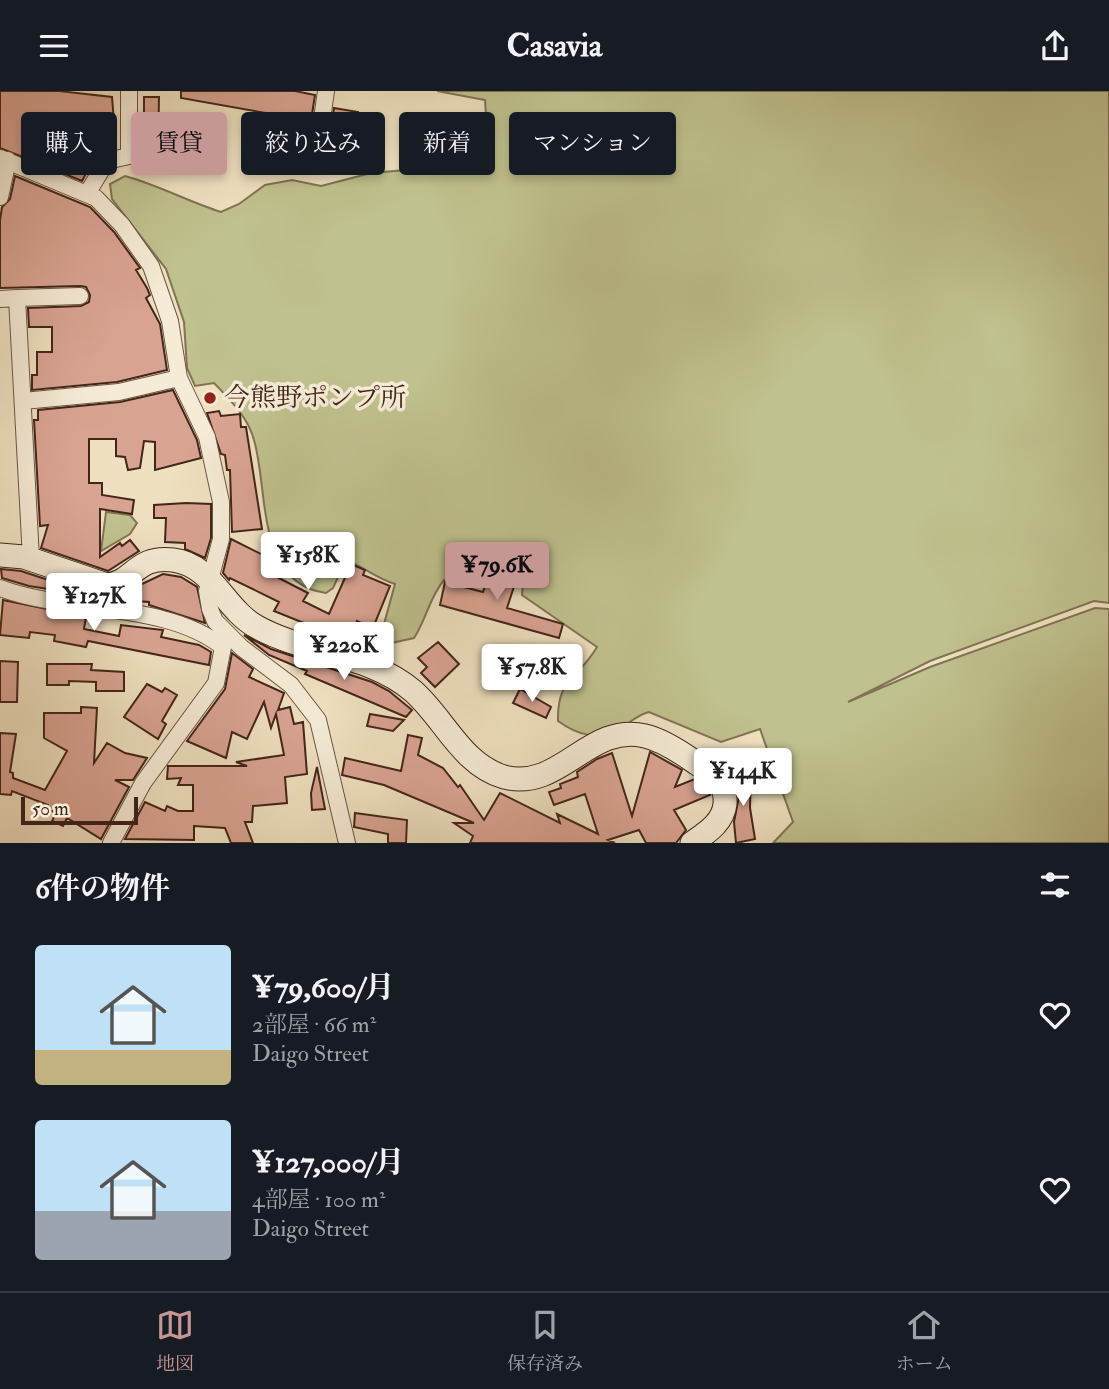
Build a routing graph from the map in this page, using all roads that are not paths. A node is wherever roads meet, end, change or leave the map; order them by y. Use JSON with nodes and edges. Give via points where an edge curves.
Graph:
{"nodes":[{"id":1,"x":129,"y":91,"type":"edge"},
{"id":2,"x":326,"y":91,"type":"edge"},
{"id":3,"x":323,"y":112,"type":"edge"},
{"id":4,"x":4,"y":159,"type":"edge"},
{"id":5,"x":88,"y":192,"type":"junction"},
{"id":6,"x":0,"y":197,"type":"edge"},
{"id":7,"x":80,"y":296,"type":"dead end"},
{"id":8,"x":8,"y":299,"type":"edge"},
{"id":9,"x":179,"y":378,"type":"junction"},
{"id":10,"x":23,"y":401,"type":"junction"},
{"id":11,"x":0,"y":555,"type":"edge"},
{"id":12,"x":31,"y":559,"type":"junction"},
{"id":13,"x":209,"y":578,"type":"junction"},
{"id":14,"x":0,"y":589,"type":"edge"},
{"id":15,"x":111,"y":843,"type":"edge"},
{"id":16,"x":347,"y":843,"type":"edge"},
{"id":17,"x":692,"y":843,"type":"edge"}],
"edges":[{"from":1,"to":5,"type":"street","via":[[129,156],[107,161]]},
{"from":2,"to":3,"type":"street"},
{"from":4,"to":5,"type":"street"},
{"from":4,"to":6,"type":"street"},
{"from":5,"to":9,"type":"street","via":[[114,215],[151,266],[170,321]]},
{"from":7,"to":8,"type":"street"},
{"from":8,"to":10,"type":"street"},
{"from":9,"to":10,"type":"street","via":[[118,392]]},
{"from":9,"to":13,"type":"street","via":[[207,437],[221,502],[221,539]]},
{"from":10,"to":12,"type":"street"},
{"from":11,"to":12,"type":"main road"},
{"from":12,"to":13,"type":"main road","via":[[101,585],[118,583],[144,562],[161,559],[187,563]]},
{"from":13,"to":16,"type":"street","via":[[207,597],[215,621],[291,685],[318,720]]},
{"from":13,"to":17,"type":"main road","via":[[229,605],[257,627],[403,683],[476,762],[491,772],[526,780],[551,773],[607,738],[632,734],[655,739],[698,764],[722,785],[722,814],[713,828]]},
{"from":14,"to":15,"type":"street","via":[[44,601],[156,618],[223,647],[216,683],[143,783]]}]}
